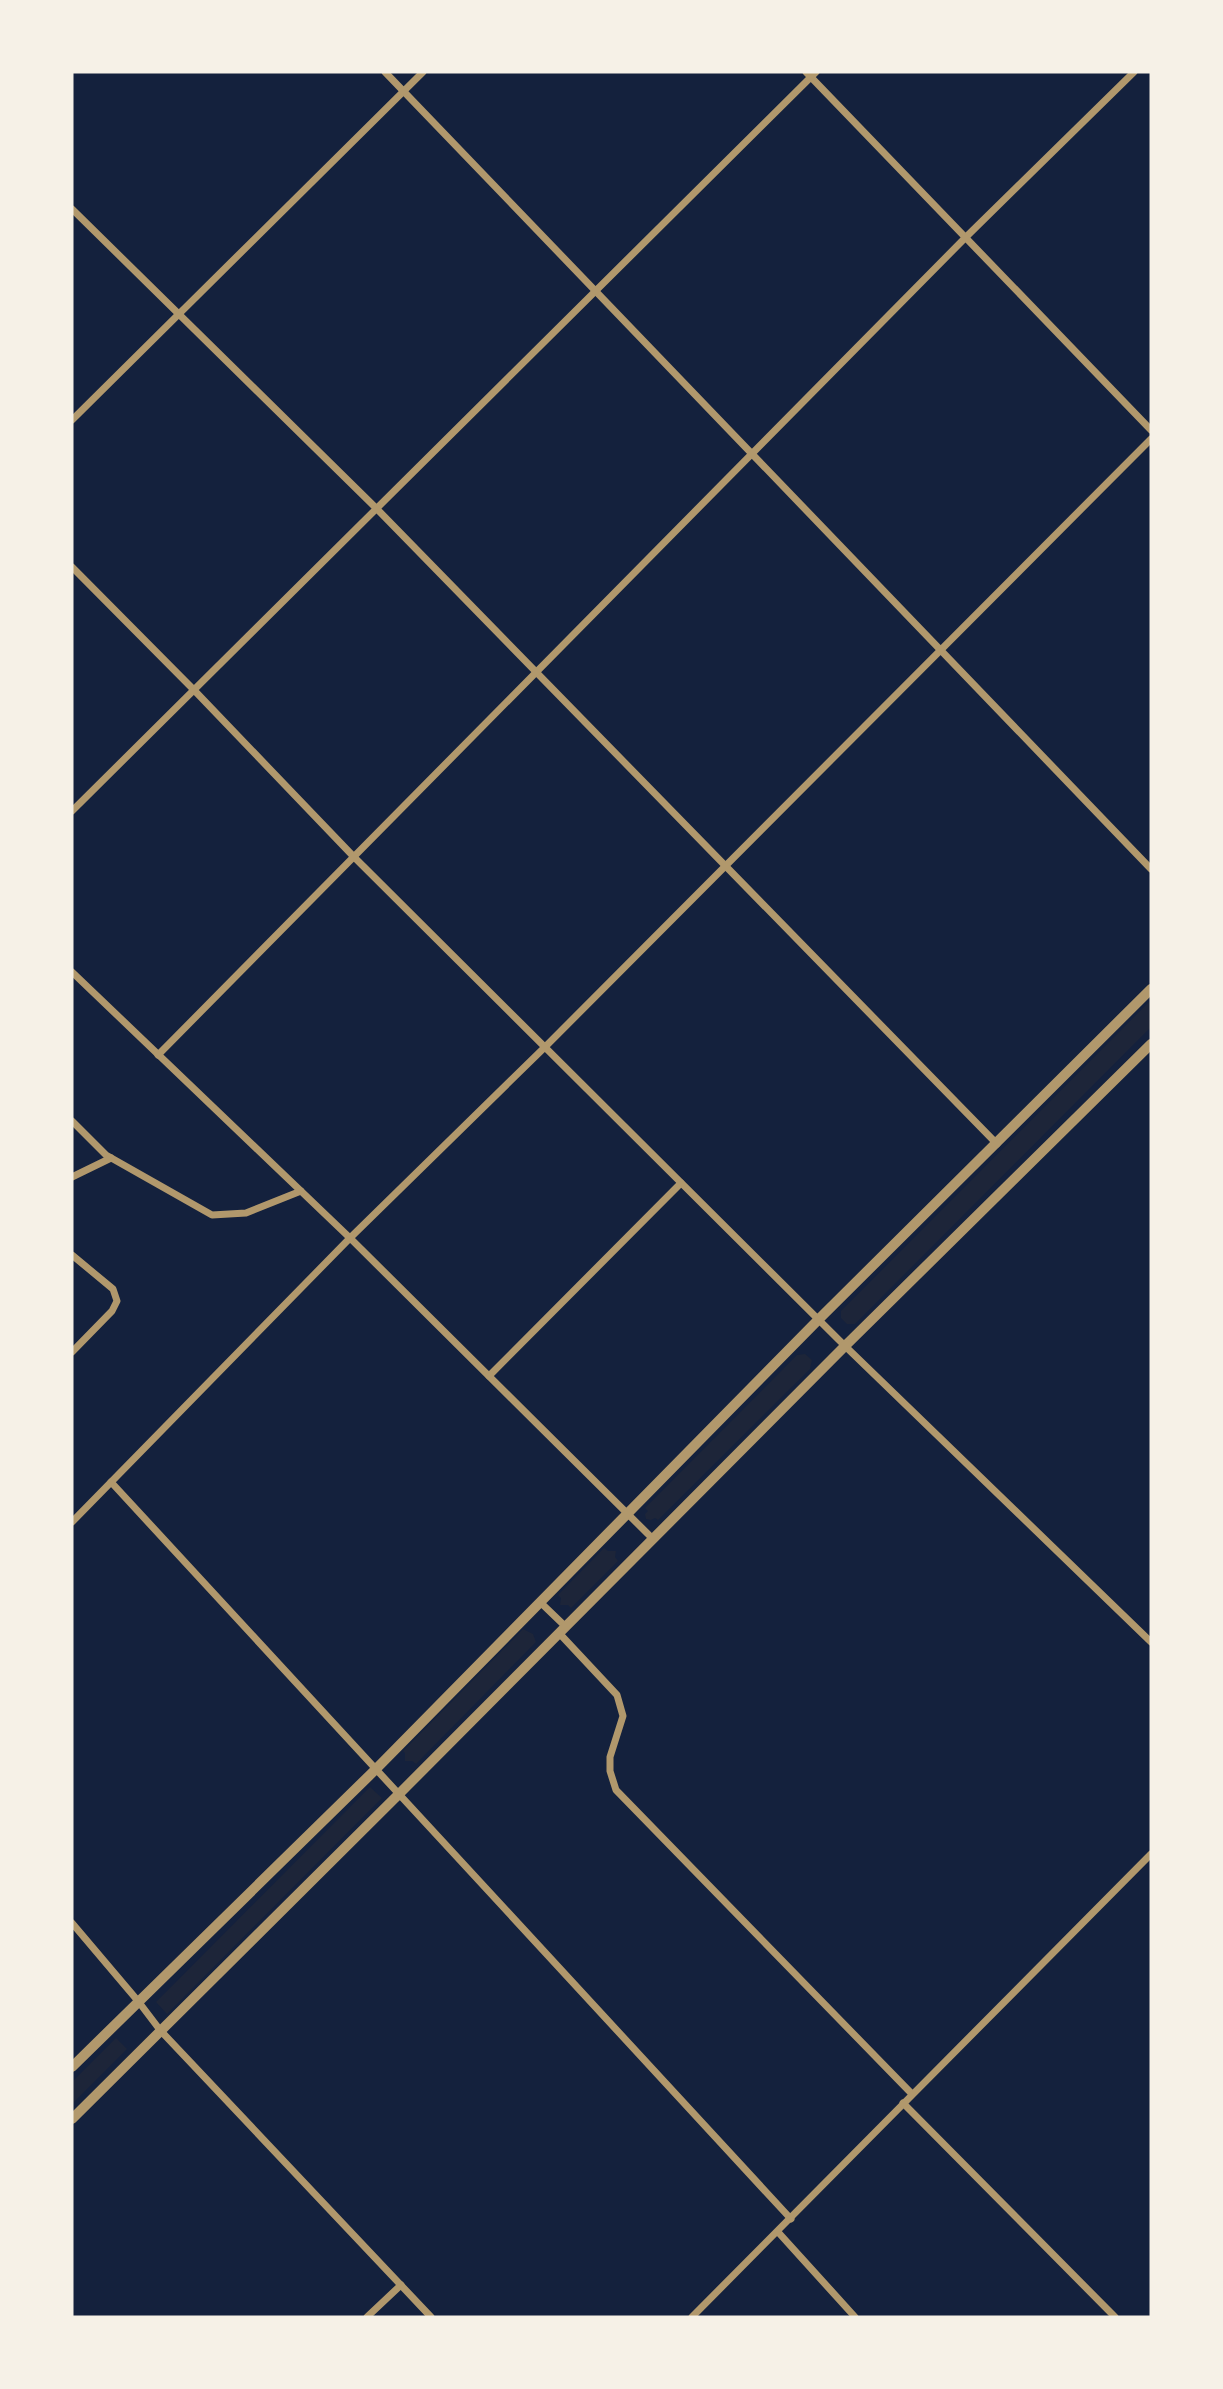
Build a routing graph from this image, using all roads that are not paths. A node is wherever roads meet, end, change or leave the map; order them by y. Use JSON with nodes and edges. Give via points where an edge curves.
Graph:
{"nodes":[{"id":1,"x":385,"y":72,"type":"edge"},
{"id":2,"x":423,"y":72,"type":"edge"},
{"id":3,"x":1134,"y":72,"type":"edge"},
{"id":4,"x":811,"y":74,"type":"edge"},
{"id":5,"x":403,"y":91,"type":"junction"},
{"id":6,"x":72,"y":209,"type":"edge"},
{"id":7,"x":965,"y":237,"type":"junction"},
{"id":8,"x":595,"y":290,"type":"junction"},
{"id":9,"x":179,"y":312,"type":"junction"},
{"id":10,"x":72,"y":420,"type":"edge"},
{"id":11,"x":1151,"y":430,"type":"edge"},
{"id":12,"x":1151,"y":439,"type":"edge"},
{"id":13,"x":751,"y":454,"type":"junction"},
{"id":14,"x":376,"y":508,"type":"junction"},
{"id":15,"x":72,"y":567,"type":"edge"},
{"id":16,"x":940,"y":651,"type":"junction"},
{"id":17,"x":535,"y":673,"type":"junction"},
{"id":18,"x":193,"y":689,"type":"junction"},
{"id":19,"x":72,"y":811,"type":"edge"},
{"id":20,"x":354,"y":857,"type":"junction"},
{"id":21,"x":726,"y":866,"type":"junction"},
{"id":22,"x":1151,"y":869,"type":"edge"},
{"id":23,"x":72,"y":971,"type":"edge"},
{"id":24,"x":1151,"y":989,"type":"edge"},
{"id":25,"x":1151,"y":1044,"type":"edge"},
{"id":26,"x":546,"y":1046,"type":"junction"},
{"id":27,"x":158,"y":1055,"type":"junction"},
{"id":28,"x":72,"y":1121,"type":"edge"},
{"id":29,"x":997,"y":1144,"type":"junction"},
{"id":30,"x":111,"y":1158,"type":"junction"},
{"id":31,"x":72,"y":1177,"type":"edge"},
{"id":32,"x":681,"y":1183,"type":"junction"},
{"id":33,"x":301,"y":1191,"type":"junction"},
{"id":34,"x":350,"y":1238,"type":"junction"},
{"id":35,"x":72,"y":1255,"type":"edge"},
{"id":36,"x":820,"y":1319,"type":"junction"},
{"id":37,"x":845,"y":1346,"type":"junction"},
{"id":38,"x":72,"y":1352,"type":"edge"},
{"id":39,"x":489,"y":1376,"type":"junction"},
{"id":40,"x":111,"y":1482,"type":"junction"},
{"id":41,"x":627,"y":1514,"type":"junction"},
{"id":42,"x":72,"y":1521,"type":"edge"},
{"id":43,"x":653,"y":1539,"type":"junction"},
{"id":44,"x":540,"y":1602,"type":"junction"},
{"id":45,"x":562,"y":1630,"type":"junction"},
{"id":46,"x":1151,"y":1642,"type":"edge"},
{"id":47,"x":376,"y":1769,"type":"junction"},
{"id":48,"x":399,"y":1794,"type":"junction"},
{"id":49,"x":1151,"y":1854,"type":"edge"},
{"id":50,"x":72,"y":1923,"type":"edge"},
{"id":51,"x":138,"y":2001,"type":"junction"},
{"id":52,"x":160,"y":2030,"type":"junction"},
{"id":53,"x":72,"y":2067,"type":"edge"},
{"id":54,"x":912,"y":2094,"type":"junction"},
{"id":55,"x":903,"y":2103,"type":"junction"},
{"id":56,"x":72,"y":2119,"type":"edge"},
{"id":57,"x":791,"y":2219,"type":"junction"},
{"id":58,"x":778,"y":2232,"type":"junction"},
{"id":59,"x":401,"y":2285,"type":"junction"},
{"id":60,"x":367,"y":2317,"type":"edge"},
{"id":61,"x":431,"y":2317,"type":"edge"},
{"id":62,"x":692,"y":2317,"type":"edge"},
{"id":63,"x":855,"y":2317,"type":"edge"},
{"id":64,"x":1115,"y":2317,"type":"edge"}],
"edges":[{"from":1,"to":5,"type":"street"},
{"from":2,"to":5,"type":"street"},
{"from":3,"to":7,"type":"street"},
{"from":4,"to":7,"type":"street"},
{"from":4,"to":8,"type":"street"},
{"from":5,"to":8,"type":"street"},
{"from":5,"to":9,"type":"street"},
{"from":6,"to":9,"type":"street"},
{"from":7,"to":11,"type":"street"},
{"from":7,"to":13,"type":"street"},
{"from":8,"to":13,"type":"street"},
{"from":8,"to":14,"type":"street"},
{"from":9,"to":10,"type":"street"},
{"from":9,"to":14,"type":"street"},
{"from":12,"to":16,"type":"street"},
{"from":13,"to":16,"type":"street"},
{"from":13,"to":17,"type":"street"},
{"from":14,"to":17,"type":"street"},
{"from":14,"to":18,"type":"street"},
{"from":15,"to":18,"type":"street"},
{"from":16,"to":21,"type":"street"},
{"from":16,"to":22,"type":"street"},
{"from":17,"to":20,"type":"street"},
{"from":17,"to":21,"type":"street"},
{"from":18,"to":19,"type":"street"},
{"from":18,"to":20,"type":"street"},
{"from":20,"to":26,"type":"street"},
{"from":20,"to":27,"type":"street"},
{"from":21,"to":26,"type":"street"},
{"from":21,"to":29,"type":"street"},
{"from":23,"to":27,"type":"street"},
{"from":24,"to":29,"type":"street"},
{"from":25,"to":37,"type":"street"},
{"from":26,"to":32,"type":"street"},
{"from":26,"to":34,"type":"street"},
{"from":27,"to":33,"type":"street"},
{"from":28,"to":30,"type":"street"},
{"from":29,"to":36,"type":"street"},
{"from":30,"to":31,"type":"street"},
{"from":30,"to":33,"type":"street","via":[[212,1215],[246,1213]]},
{"from":32,"to":36,"type":"street"},
{"from":32,"to":39,"type":"street"},
{"from":33,"to":34,"type":"street"},
{"from":34,"to":39,"type":"street"},
{"from":34,"to":40,"type":"street"},
{"from":35,"to":38,"type":"street","via":[[113,1289],[117,1301]]},
{"from":36,"to":37,"type":"street"},
{"from":36,"to":41,"type":"street"},
{"from":37,"to":43,"type":"street"},
{"from":37,"to":46,"type":"street"},
{"from":39,"to":41,"type":"street"},
{"from":40,"to":42,"type":"street"},
{"from":40,"to":47,"type":"street"},
{"from":41,"to":43,"type":"street"},
{"from":41,"to":44,"type":"street"},
{"from":43,"to":45,"type":"street"},
{"from":44,"to":45,"type":"street"},
{"from":44,"to":47,"type":"street"},
{"from":45,"to":48,"type":"street"},
{"from":45,"to":54,"type":"street","via":[[617,1695],[623,1716],[610,1757],[616,1790]]},
{"from":47,"to":48,"type":"street"},
{"from":47,"to":51,"type":"street"},
{"from":48,"to":52,"type":"street"},
{"from":48,"to":57,"type":"street"},
{"from":49,"to":54,"type":"street"},
{"from":50,"to":51,"type":"street"},
{"from":51,"to":52,"type":"street"},
{"from":51,"to":53,"type":"street"},
{"from":52,"to":56,"type":"street"},
{"from":52,"to":59,"type":"street"},
{"from":54,"to":55,"type":"street"},
{"from":55,"to":57,"type":"street"},
{"from":55,"to":64,"type":"street"},
{"from":57,"to":58,"type":"street"},
{"from":58,"to":62,"type":"street"},
{"from":58,"to":63,"type":"street"},
{"from":59,"to":60,"type":"street"},
{"from":59,"to":61,"type":"street"}]}
